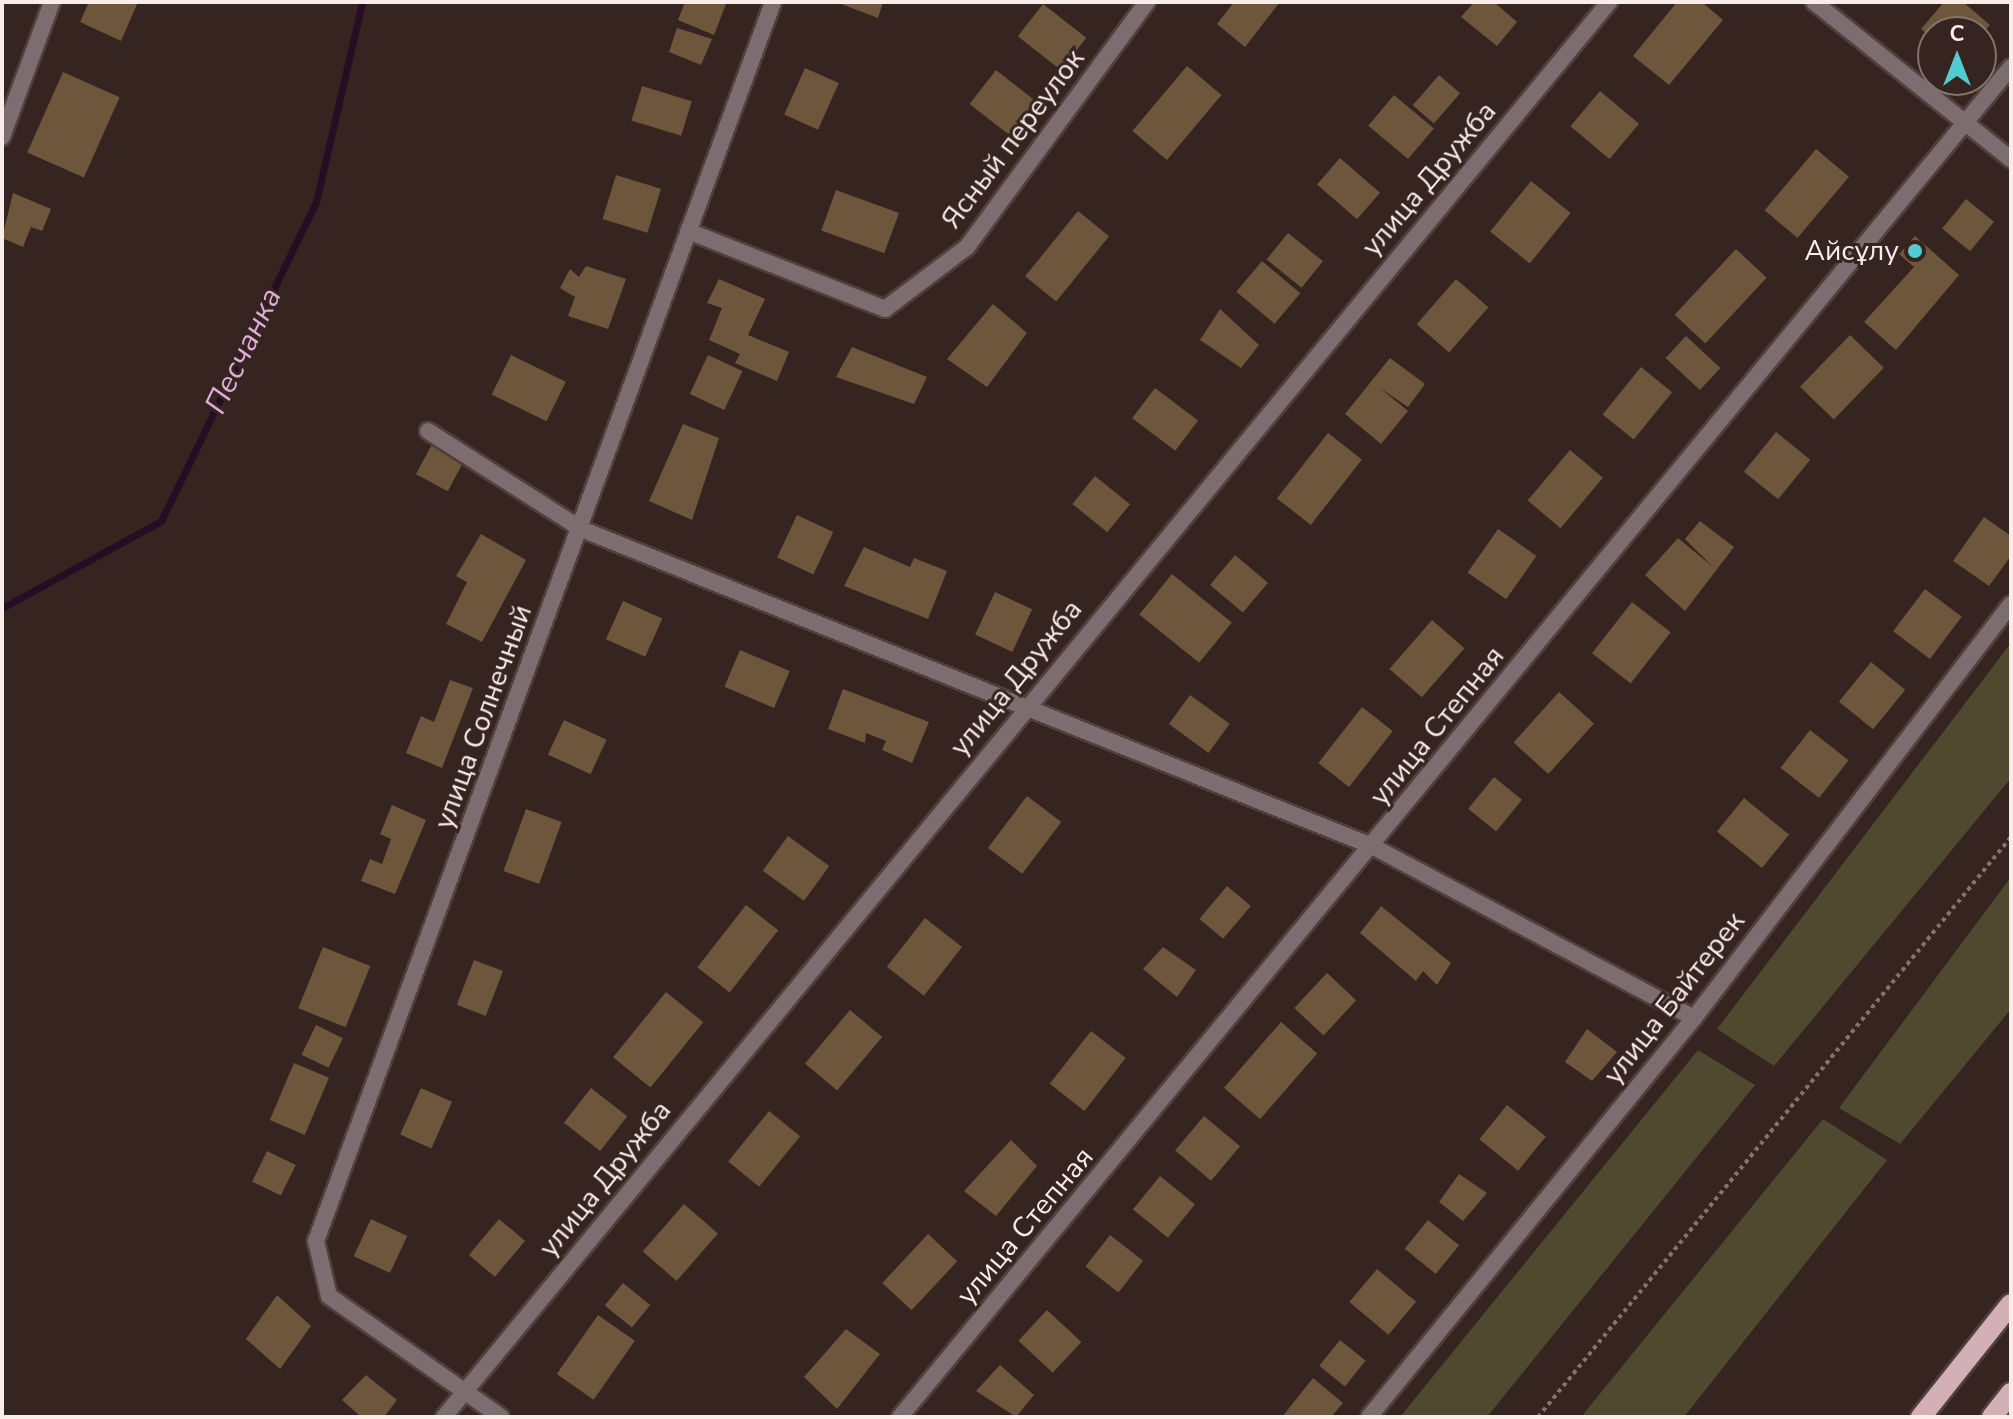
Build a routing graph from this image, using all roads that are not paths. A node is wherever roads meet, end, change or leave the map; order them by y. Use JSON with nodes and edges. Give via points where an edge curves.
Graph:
{"nodes":[{"id":1,"x":52,"y":2,"type":"edge"},
{"id":2,"x":773,"y":2,"type":"edge"},
{"id":3,"x":1147,"y":2,"type":"edge"},
{"id":4,"x":1609,"y":2,"type":"edge"},
{"id":5,"x":1814,"y":2,"type":"edge"},
{"id":6,"x":2011,"y":67,"type":"edge"},
{"id":7,"x":1964,"y":124,"type":"junction"},
{"id":8,"x":2,"y":137,"type":"edge"},
{"id":9,"x":2011,"y":159,"type":"edge"},
{"id":10,"x":688,"y":231,"type":"junction"},
{"id":11,"x":428,"y":431,"type":"dead end"},
{"id":12,"x":581,"y":529,"type":"junction"},
{"id":13,"x":2011,"y":604,"type":"edge"},
{"id":14,"x":1023,"y":710,"type":"junction"},
{"id":15,"x":1372,"y":846,"type":"junction"},
{"id":16,"x":1694,"y":1018,"type":"junction"},
{"id":17,"x":2011,"y":1304,"type":"edge"},
{"id":18,"x":466,"y":1390,"type":"junction"},
{"id":19,"x":2011,"y":1393,"type":"edge"},
{"id":20,"x":444,"y":1417,"type":"edge"},
{"id":21,"x":501,"y":1417,"type":"edge"},
{"id":22,"x":900,"y":1417,"type":"edge"},
{"id":23,"x":1369,"y":1417,"type":"edge"},
{"id":24,"x":1921,"y":1417,"type":"edge"},
{"id":25,"x":1992,"y":1417,"type":"edge"}],
"edges":[{"from":1,"to":8,"type":"street"},
{"from":2,"to":10,"type":"street","name":"улица Солнечный"},
{"from":3,"to":10,"type":"street","name":"Ясный переулок","via":[[967,247],[885,309]]},
{"from":4,"to":14,"type":"street","name":"улица Дружба"},
{"from":5,"to":7,"type":"street"},
{"from":6,"to":7,"type":"street","name":"улица Степная"},
{"from":7,"to":9,"type":"street"},
{"from":7,"to":15,"type":"street","name":"улица Степная"},
{"from":10,"to":12,"type":"street","name":"улица Солнечный"},
{"from":11,"to":12,"type":"street"},
{"from":12,"to":14,"type":"street"},
{"from":12,"to":18,"type":"street","name":"улица Солнечный","via":[[316,1241],[329,1296]]},
{"from":13,"to":16,"type":"street","name":"улица Байтерек"},
{"from":14,"to":15,"type":"street"},
{"from":14,"to":18,"type":"street","name":"улица Дружба"},
{"from":15,"to":16,"type":"street"},
{"from":15,"to":22,"type":"street","name":"улица Степная"},
{"from":16,"to":23,"type":"street","name":"улица Байтерек"},
{"from":17,"to":24,"type":"main road"},
{"from":18,"to":20,"type":"street","name":"улица Дружба"},
{"from":18,"to":21,"type":"street"},
{"from":19,"to":25,"type":"main road"}]}
